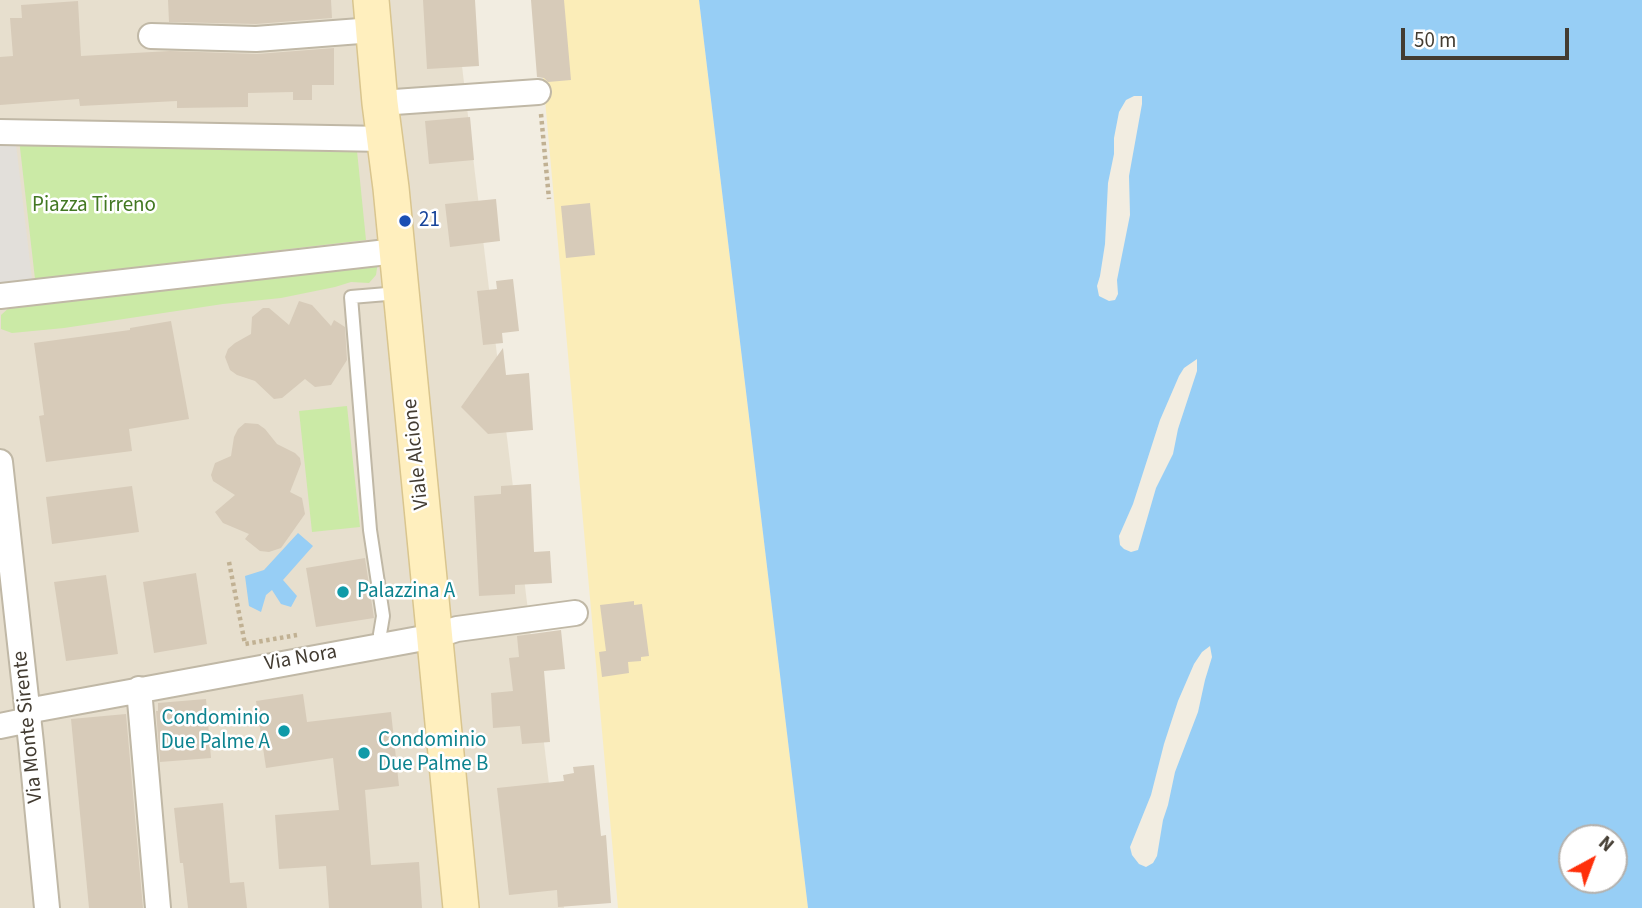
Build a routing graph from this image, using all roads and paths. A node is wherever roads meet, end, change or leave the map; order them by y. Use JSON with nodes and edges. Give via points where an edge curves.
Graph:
{"nodes":[{"id":1,"x":372,"y":15,"type":"edge"},
{"id":2,"x":151,"y":36,"type":"dead end"},
{"id":3,"x":538,"y":92,"type":"joint"},
{"id":4,"x":380,"y":103,"type":"junction"},
{"id":5,"x":7,"y":132,"type":"edge"},
{"id":6,"x":385,"y":139,"type":"junction"},
{"id":7,"x":549,"y":199,"type":"dead end"},
{"id":8,"x":396,"y":251,"type":"junction"},
{"id":9,"x":400,"y":293,"type":"junction"},
{"id":10,"x":0,"y":296,"type":"edge"},
{"id":11,"x":0,"y":471,"type":"edge"},
{"id":12,"x":229,"y":562,"type":"dead end"},
{"id":13,"x":575,"y":613,"type":"dead end"},
{"id":14,"x":306,"y":634,"type":"dead end"},
{"id":15,"x":435,"y":636,"type":"junction"},
{"id":16,"x":381,"y":645,"type":"junction"},
{"id":17,"x":139,"y":689,"type":"junction"},
{"id":18,"x":28,"y":719,"type":"junction"},
{"id":19,"x":0,"y":726,"type":"edge"},
{"id":20,"x":47,"y":908,"type":"edge"},
{"id":21,"x":158,"y":908,"type":"edge"},
{"id":22,"x":461,"y":908,"type":"edge"}],
"edges":[{"from":1,"to":2,"type":"street","via":[[256,39]]},
{"from":1,"to":4,"type":"street","name":"Viale Alcione"},
{"from":3,"to":4,"type":"street"},
{"from":3,"to":7,"type":"path"},
{"from":4,"to":6,"type":"street","name":"Viale Alcione"},
{"from":5,"to":6,"type":"street"},
{"from":6,"to":8,"type":"street","name":"Viale Alcione"},
{"from":8,"to":9,"type":"street","name":"Viale Alcione"},
{"from":8,"to":10,"type":"street"},
{"from":9,"to":15,"type":"street","name":"Viale Alcione"},
{"from":9,"to":16,"type":"lane","via":[[351,297],[370,530],[383,616]]},
{"from":11,"to":18,"type":"street","name":"Via Monte Sirente"},
{"from":12,"to":14,"type":"path","via":[[245,644]]},
{"from":13,"to":15,"type":"street","name":"Via Nora"},
{"from":15,"to":16,"type":"street","name":"Via Nora"},
{"from":15,"to":22,"type":"street","name":"Viale Alcione"},
{"from":16,"to":17,"type":"street","name":"Via Nora"},
{"from":17,"to":18,"type":"street","name":"Via Nora"},
{"from":17,"to":21,"type":"street"},
{"from":18,"to":19,"type":"street","name":"Via Nora"},
{"from":18,"to":20,"type":"street","name":"Via Monte Sirente"}]}
